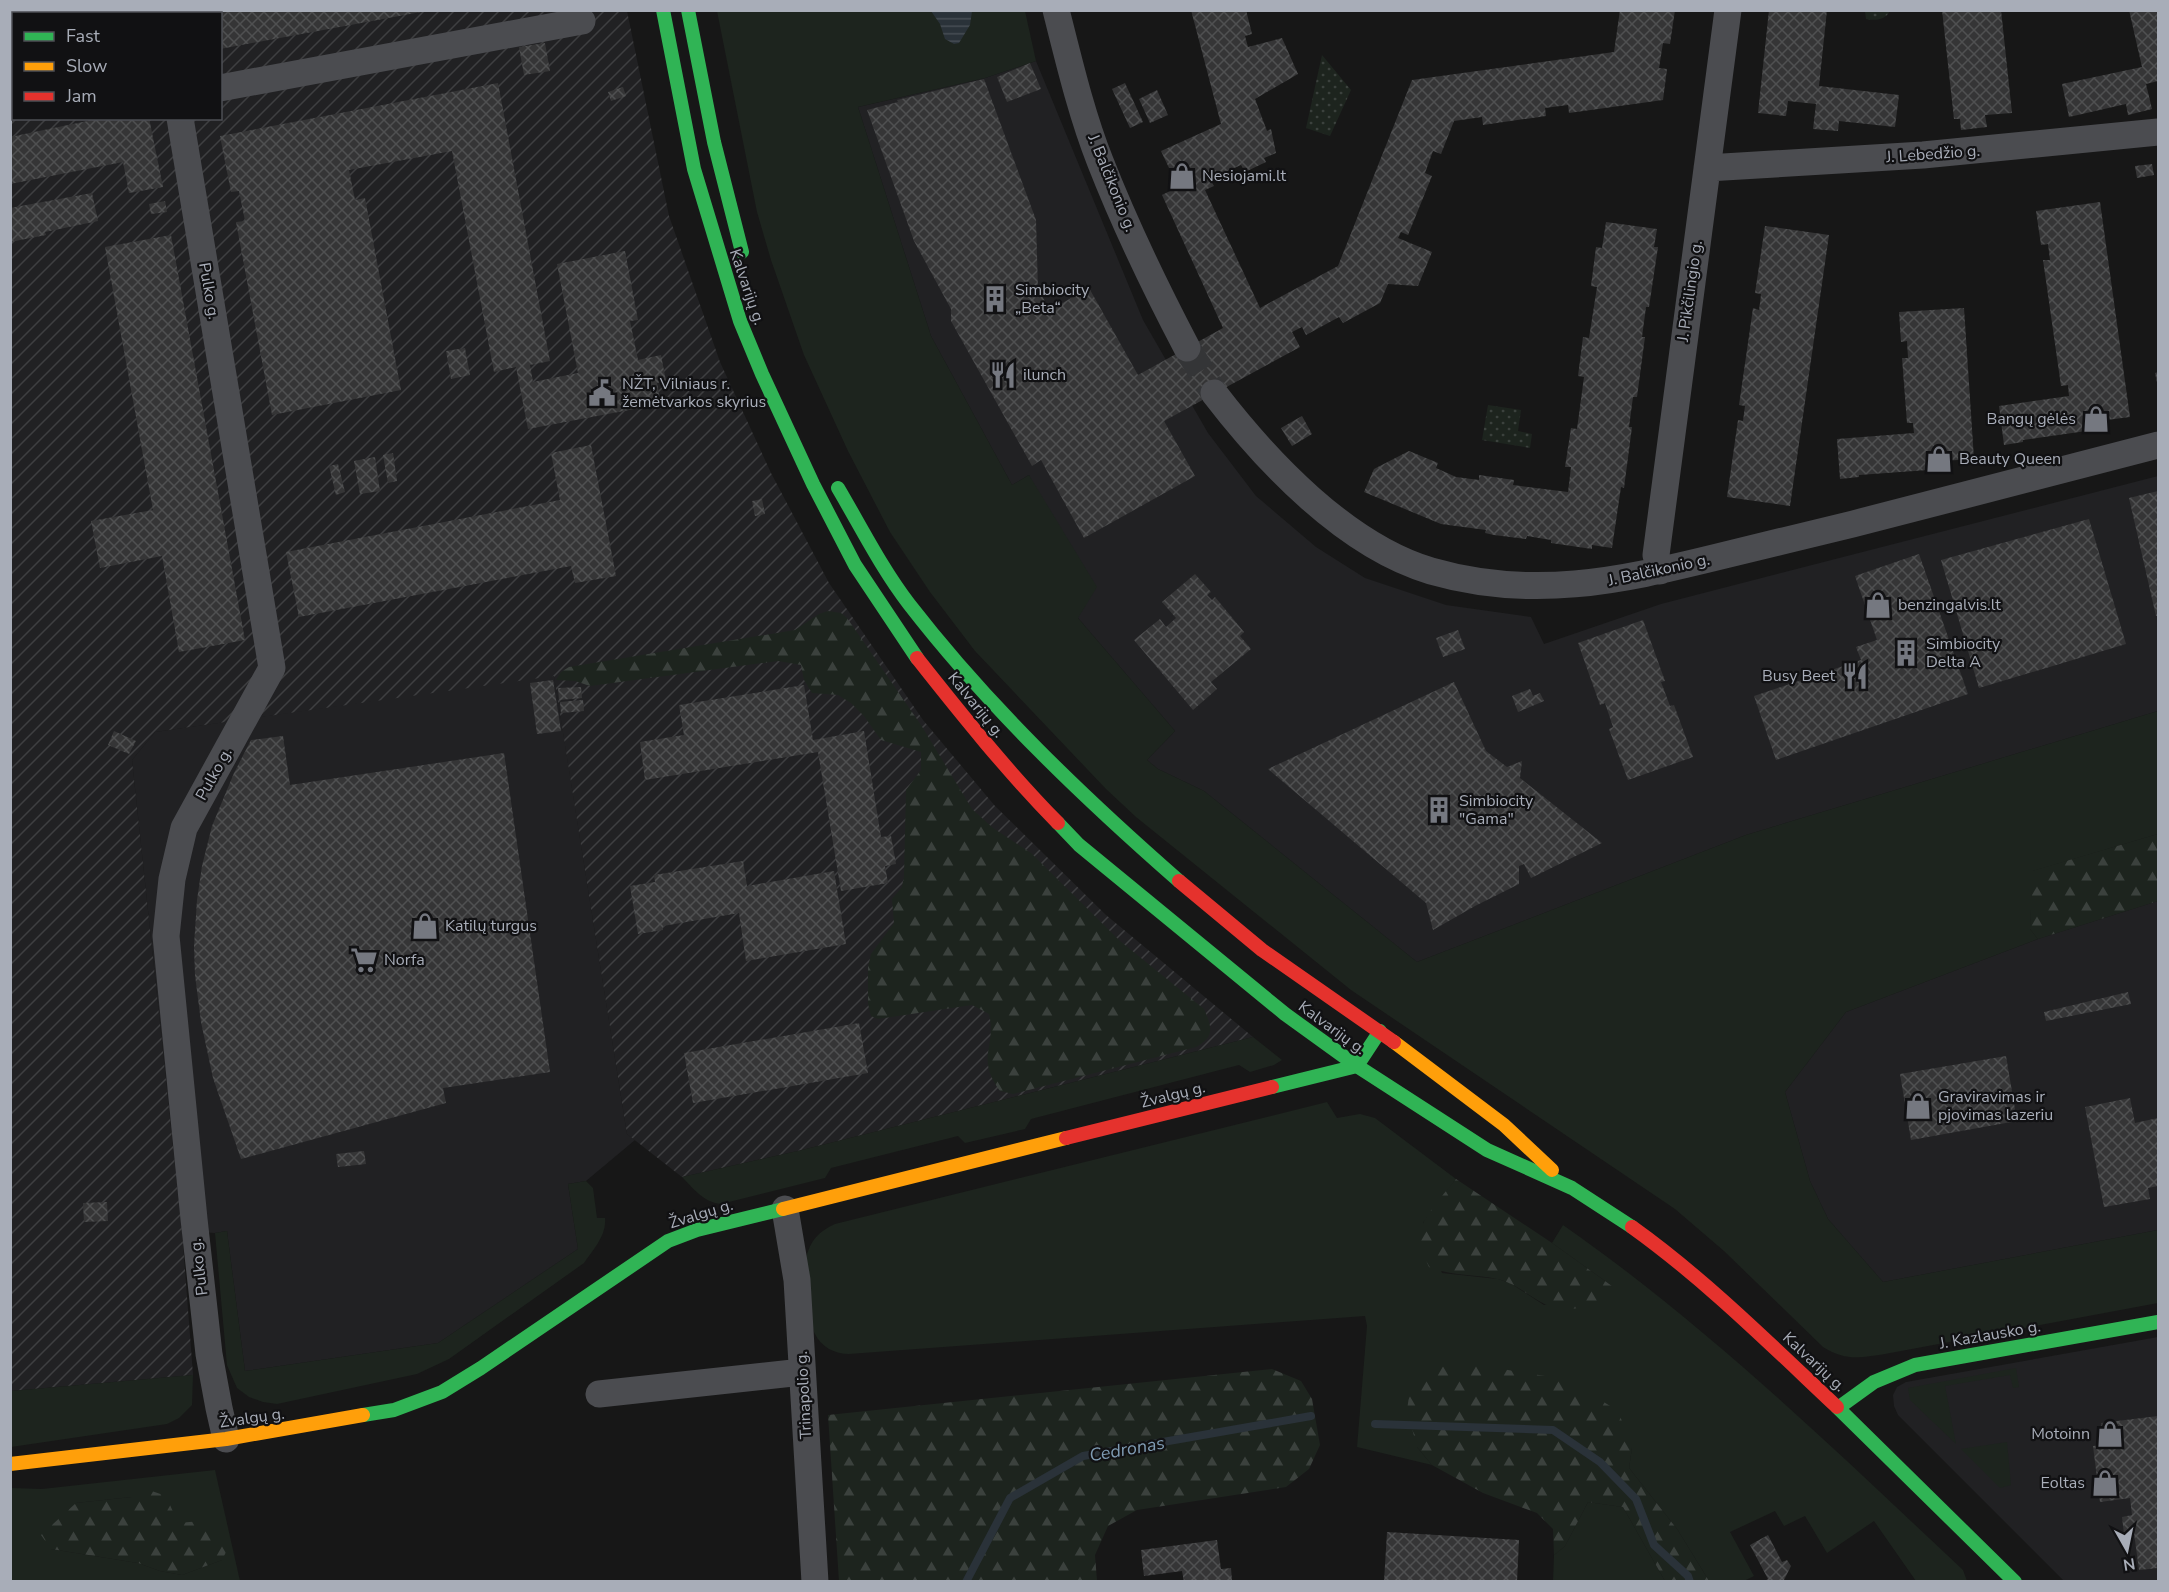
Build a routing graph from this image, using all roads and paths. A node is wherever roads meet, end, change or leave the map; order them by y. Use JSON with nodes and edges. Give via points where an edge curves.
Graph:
{"nodes":[{"id":1,"x":663,"y":10,"type":"edge"},
{"id":2,"x":688,"y":10,"type":"edge"},
{"id":3,"x":1056,"y":10,"type":"edge"},
{"id":4,"x":1728,"y":10,"type":"edge"},
{"id":5,"x":582,"y":21,"type":"dead end"},
{"id":6,"x":222,"y":88,"type":"edge"},
{"id":7,"x":180,"y":120,"type":"edge"},
{"id":8,"x":2158,"y":132,"type":"edge"},
{"id":9,"x":1707,"y":168,"type":"junction"},
{"id":10,"x":746,"y":266,"type":"dead end"},
{"id":11,"x":1187,"y":348,"type":"tunnel mouth"},
{"id":12,"x":1214,"y":393,"type":"tunnel mouth"},
{"id":13,"x":2158,"y":445,"type":"edge"},
{"id":14,"x":832,"y":475,"type":"dead end"},
{"id":15,"x":1660,"y":571,"type":"junction"},
{"id":16,"x":1380,"y":1031,"type":"junction"},
{"id":17,"x":1357,"y":1066,"type":"junction"},
{"id":18,"x":1572,"y":1188,"type":"junction"},
{"id":19,"x":785,"y":1209,"type":"junction"},
{"id":20,"x":2158,"y":1322,"type":"edge"},
{"id":21,"x":802,"y":1372,"type":"junction"},
{"id":22,"x":599,"y":1394,"type":"dead end"},
{"id":23,"x":1838,"y":1408,"type":"junction"},
{"id":24,"x":226,"y":1439,"type":"junction"},
{"id":25,"x":10,"y":1464,"type":"edge"},
{"id":26,"x":815,"y":1581,"type":"edge"},
{"id":27,"x":2015,"y":1581,"type":"edge"}],
"edges":[{"from":1,"to":17,"type":"main road","name":"Kalvarijų g.","via":[[694,170],[740,321],[813,484],[855,565],[916,657],[979,736],[1083,842],[1267,1000]]},
{"from":2,"to":10,"type":"main road","name":"Kalvarijų g.","via":[[714,142]]},
{"from":3,"to":11,"type":"street","name":"J. Balčikonio g.","via":[[1099,159]]},
{"from":4,"to":9,"type":"street","name":"J. Pikčilingio g."},
{"from":5,"to":6,"type":"street"},
{"from":7,"to":24,"type":"street","name":"Pulko g.","via":[[273,668],[184,828],[172,879],[166,936],[207,1332]]},
{"from":8,"to":9,"type":"street","name":"J. Lebedžio g.","via":[[1923,155]]},
{"from":9,"to":15,"type":"street","name":"J. Pikčilingio g.","via":[[1656,555]]},
{"from":12,"to":15,"type":"street","name":"J. Balčikonio g.","via":[[1242,429],[1306,494],[1373,546],[1430,571],[1535,586],[1564,586]]},
{"from":13,"to":15,"type":"street","name":"J. Balčikonio g."},
{"from":14,"to":16,"type":"main road","name":"Kalvarijų g.","via":[[908,603],[976,686],[1103,821],[1262,950]]},
{"from":16,"to":17,"type":"main road"},
{"from":16,"to":18,"type":"main road","name":"Kalvarijų g.","via":[[1504,1125]]},
{"from":17,"to":18,"type":"main road","name":"Kalvarijų g.","via":[[1487,1150]]},
{"from":17,"to":19,"type":"main road","name":"Žvalgų g."},
{"from":18,"to":23,"type":"main road","name":"Kalvarijų g.","via":[[1667,1252]]},
{"from":19,"to":21,"type":"street","name":"Trinapolio g.","via":[[797,1280]]},
{"from":19,"to":24,"type":"main road","name":"Žvalgų g.","via":[[668,1241],[441,1392],[394,1410]]},
{"from":20,"to":23,"type":"main road","name":"J. Kazlausko g.","via":[[1915,1365],[1887,1373],[1858,1390]]},
{"from":21,"to":22,"type":"street"},
{"from":21,"to":26,"type":"street","name":"Trinapolio g."},
{"from":23,"to":27,"type":"main road","name":"Kalvarijų g."},
{"from":24,"to":25,"type":"main road","name":"Žvalgų g."}]}
